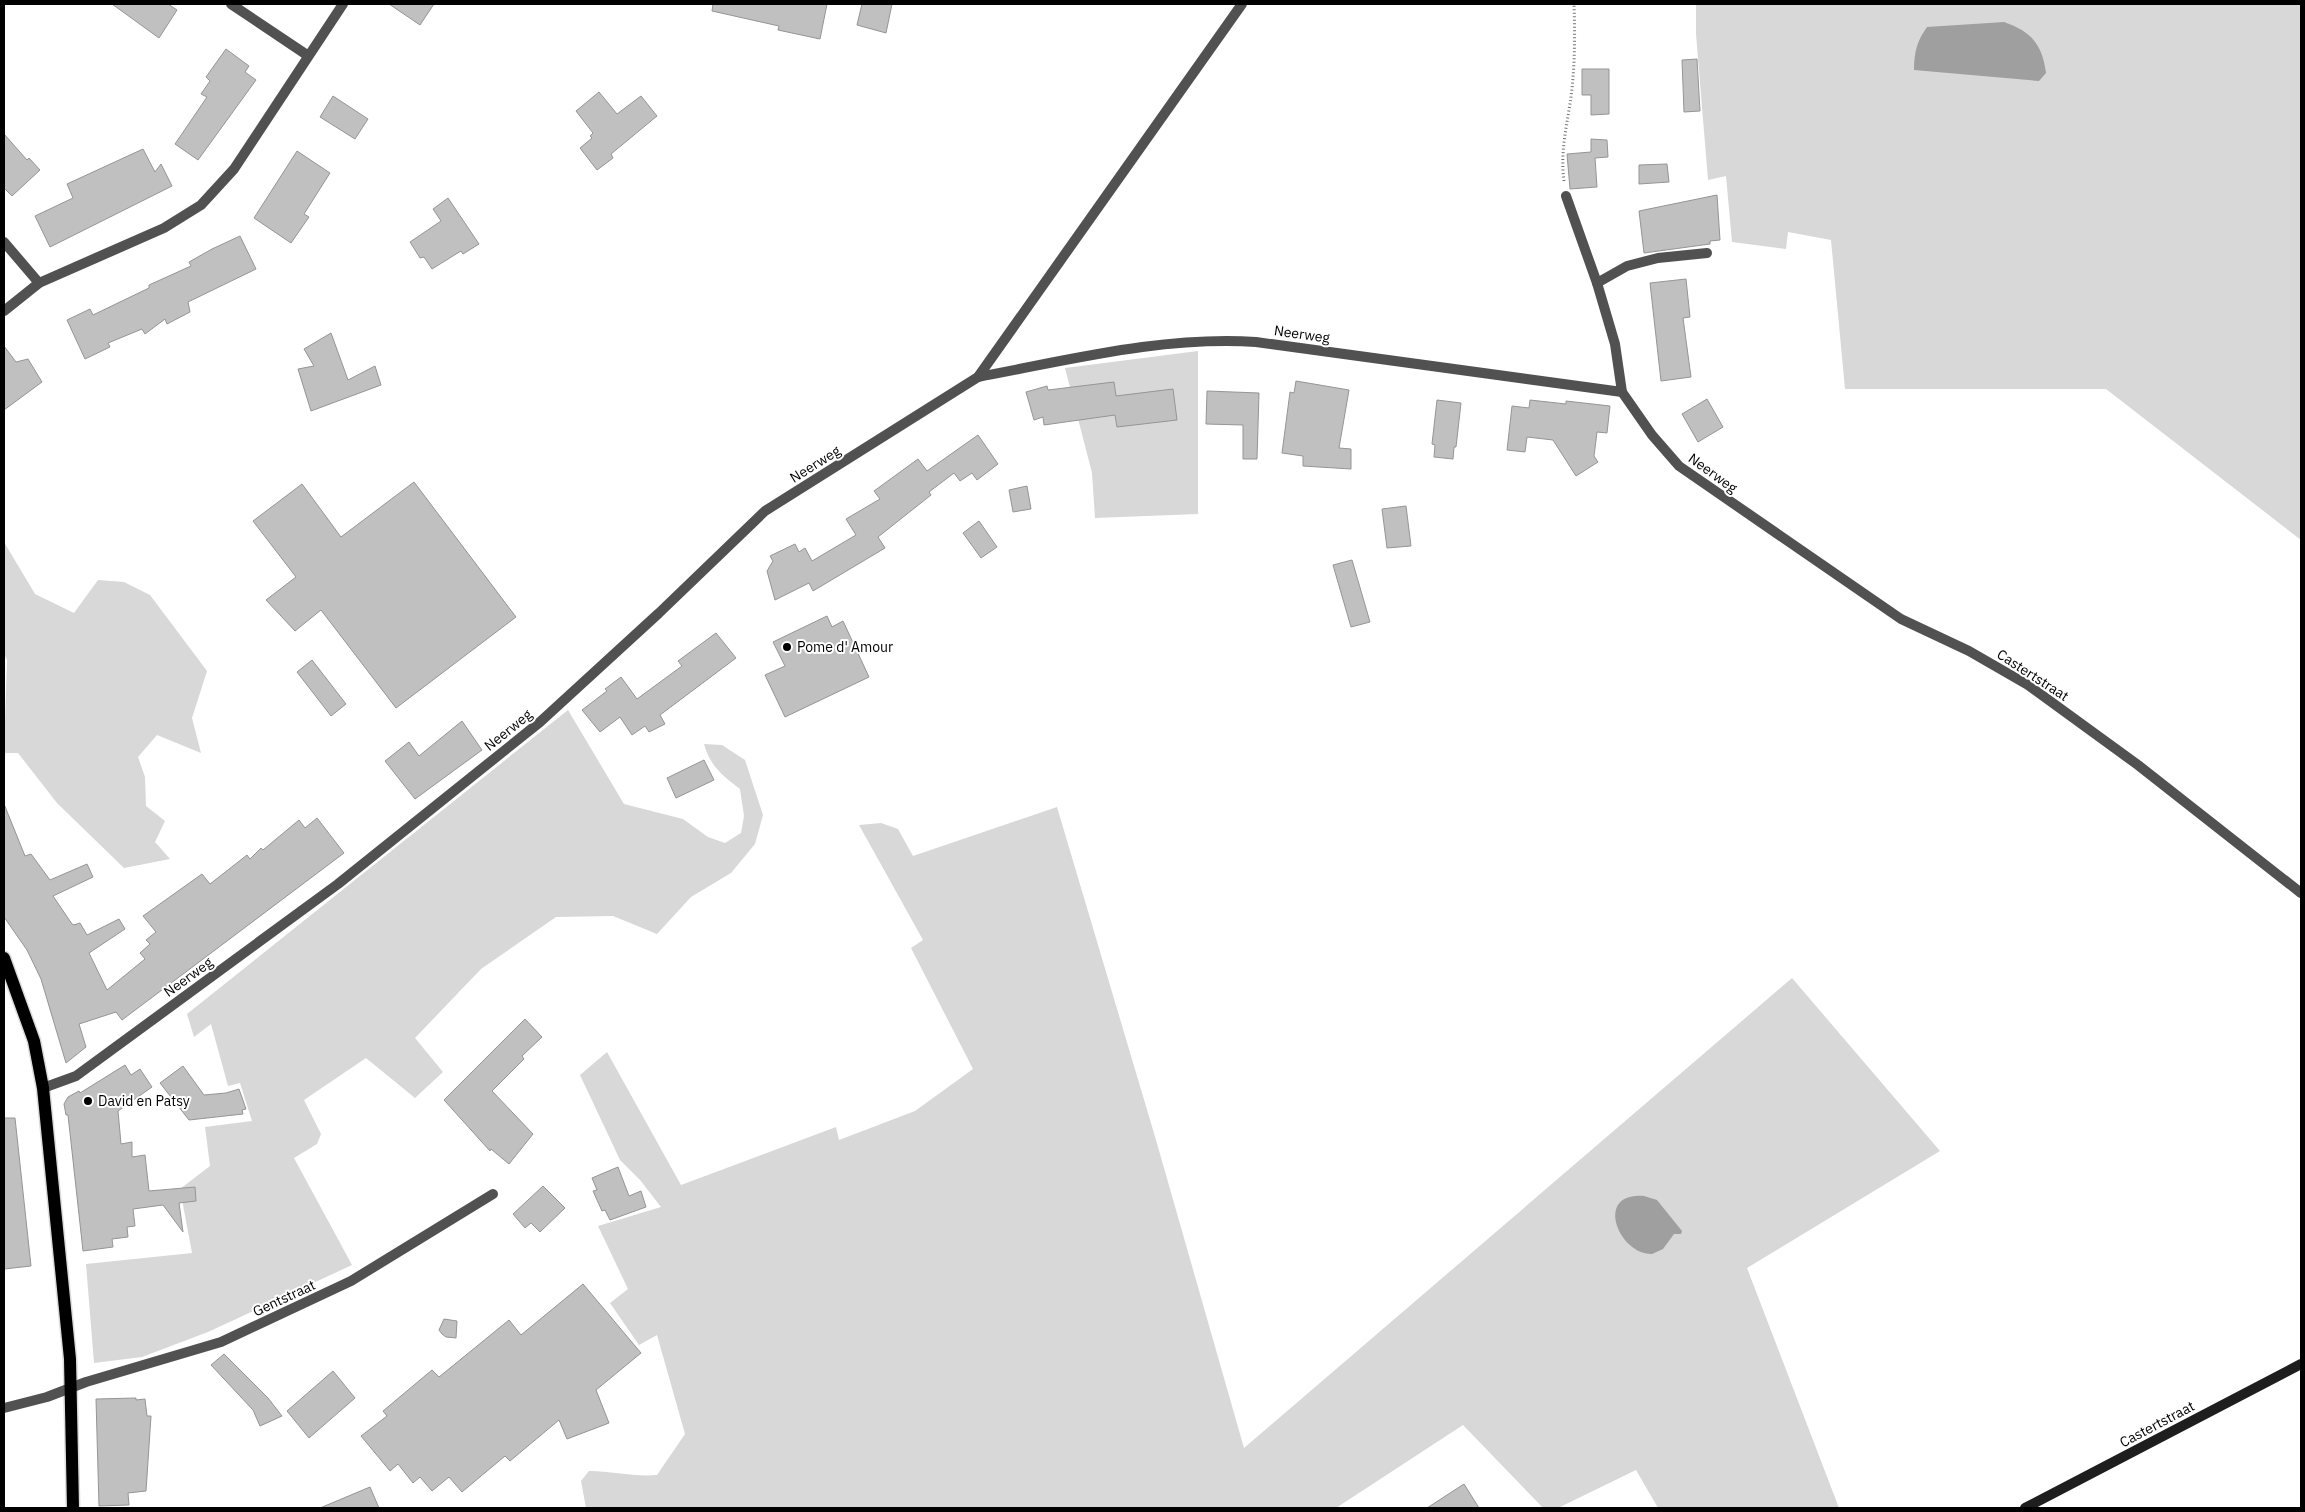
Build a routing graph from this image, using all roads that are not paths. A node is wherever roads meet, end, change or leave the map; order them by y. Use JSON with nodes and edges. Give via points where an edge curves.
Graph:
{"nodes":[{"id":1,"x":231,"y":4,"type":"edge"},
{"id":2,"x":343,"y":4,"type":"edge"},
{"id":3,"x":1242,"y":4,"type":"edge"},
{"id":4,"x":307,"y":55,"type":"junction"},
{"id":5,"x":1566,"y":196,"type":"road end"},
{"id":6,"x":4,"y":242,"type":"edge"},
{"id":7,"x":1707,"y":253,"type":"dead end"},
{"id":8,"x":39,"y":283,"type":"junction"},
{"id":9,"x":1597,"y":283,"type":"junction"},
{"id":10,"x":4,"y":311,"type":"edge"},
{"id":11,"x":978,"y":377,"type":"junction"},
{"id":12,"x":1622,"y":392,"type":"junction"},
{"id":13,"x":1734,"y":505,"type":"joint"},
{"id":14,"x":2301,"y":892,"type":"edge"},
{"id":15,"x":4,"y":958,"type":"edge"},
{"id":16,"x":10,"y":986,"type":"edge"},
{"id":17,"x":43,"y":1088,"type":"junction"},
{"id":18,"x":493,"y":1194,"type":"dead end"},
{"id":19,"x":2301,"y":1364,"type":"edge"},
{"id":20,"x":70,"y":1389,"type":"junction"},
{"id":21,"x":4,"y":1408,"type":"edge"},
{"id":22,"x":74,"y":1508,"type":"edge"},
{"id":23,"x":2025,"y":1508,"type":"edge"}],
"edges":[{"from":1,"to":4,"type":"street"},
{"from":2,"to":4,"type":"street"},
{"from":3,"to":11,"type":"street","name":"Neerweg"},
{"from":4,"to":8,"type":"street","via":[[234,169],[201,205],[164,228]]},
{"from":5,"to":9,"type":"street","name":"Neerweg"},
{"from":6,"to":8,"type":"street"},
{"from":7,"to":9,"type":"street","via":[[1658,258],[1627,266]]},
{"from":8,"to":10,"type":"street"},
{"from":9,"to":12,"type":"street","name":"Neerweg","via":[[1615,344]]},
{"from":11,"to":12,"type":"street","name":"Neerweg","via":[[1160,344],[1218,339]]},
{"from":11,"to":17,"type":"street","name":"Neerweg","via":[[765,512],[540,722],[344,879],[76,1076]]},
{"from":12,"to":13,"type":"street","name":"Neerweg","via":[[1679,466]]},
{"from":13,"to":14,"type":"street","name":"Castertstraat","via":[[1901,619],[1969,651],[2028,685],[2138,765]]},
{"from":15,"to":16,"type":"main road"},
{"from":16,"to":17,"type":"main road","via":[[34,1041]]},
{"from":17,"to":20,"type":"main road","via":[[60,1247]]},
{"from":18,"to":20,"type":"street","name":"Gentstraat","via":[[351,1281],[289,1311],[221,1342]]},
{"from":19,"to":23,"type":"main road","name":"Castertstraat"},
{"from":20,"to":21,"type":"street","name":"Gentstraat"},
{"from":20,"to":22,"type":"main road"}]}
